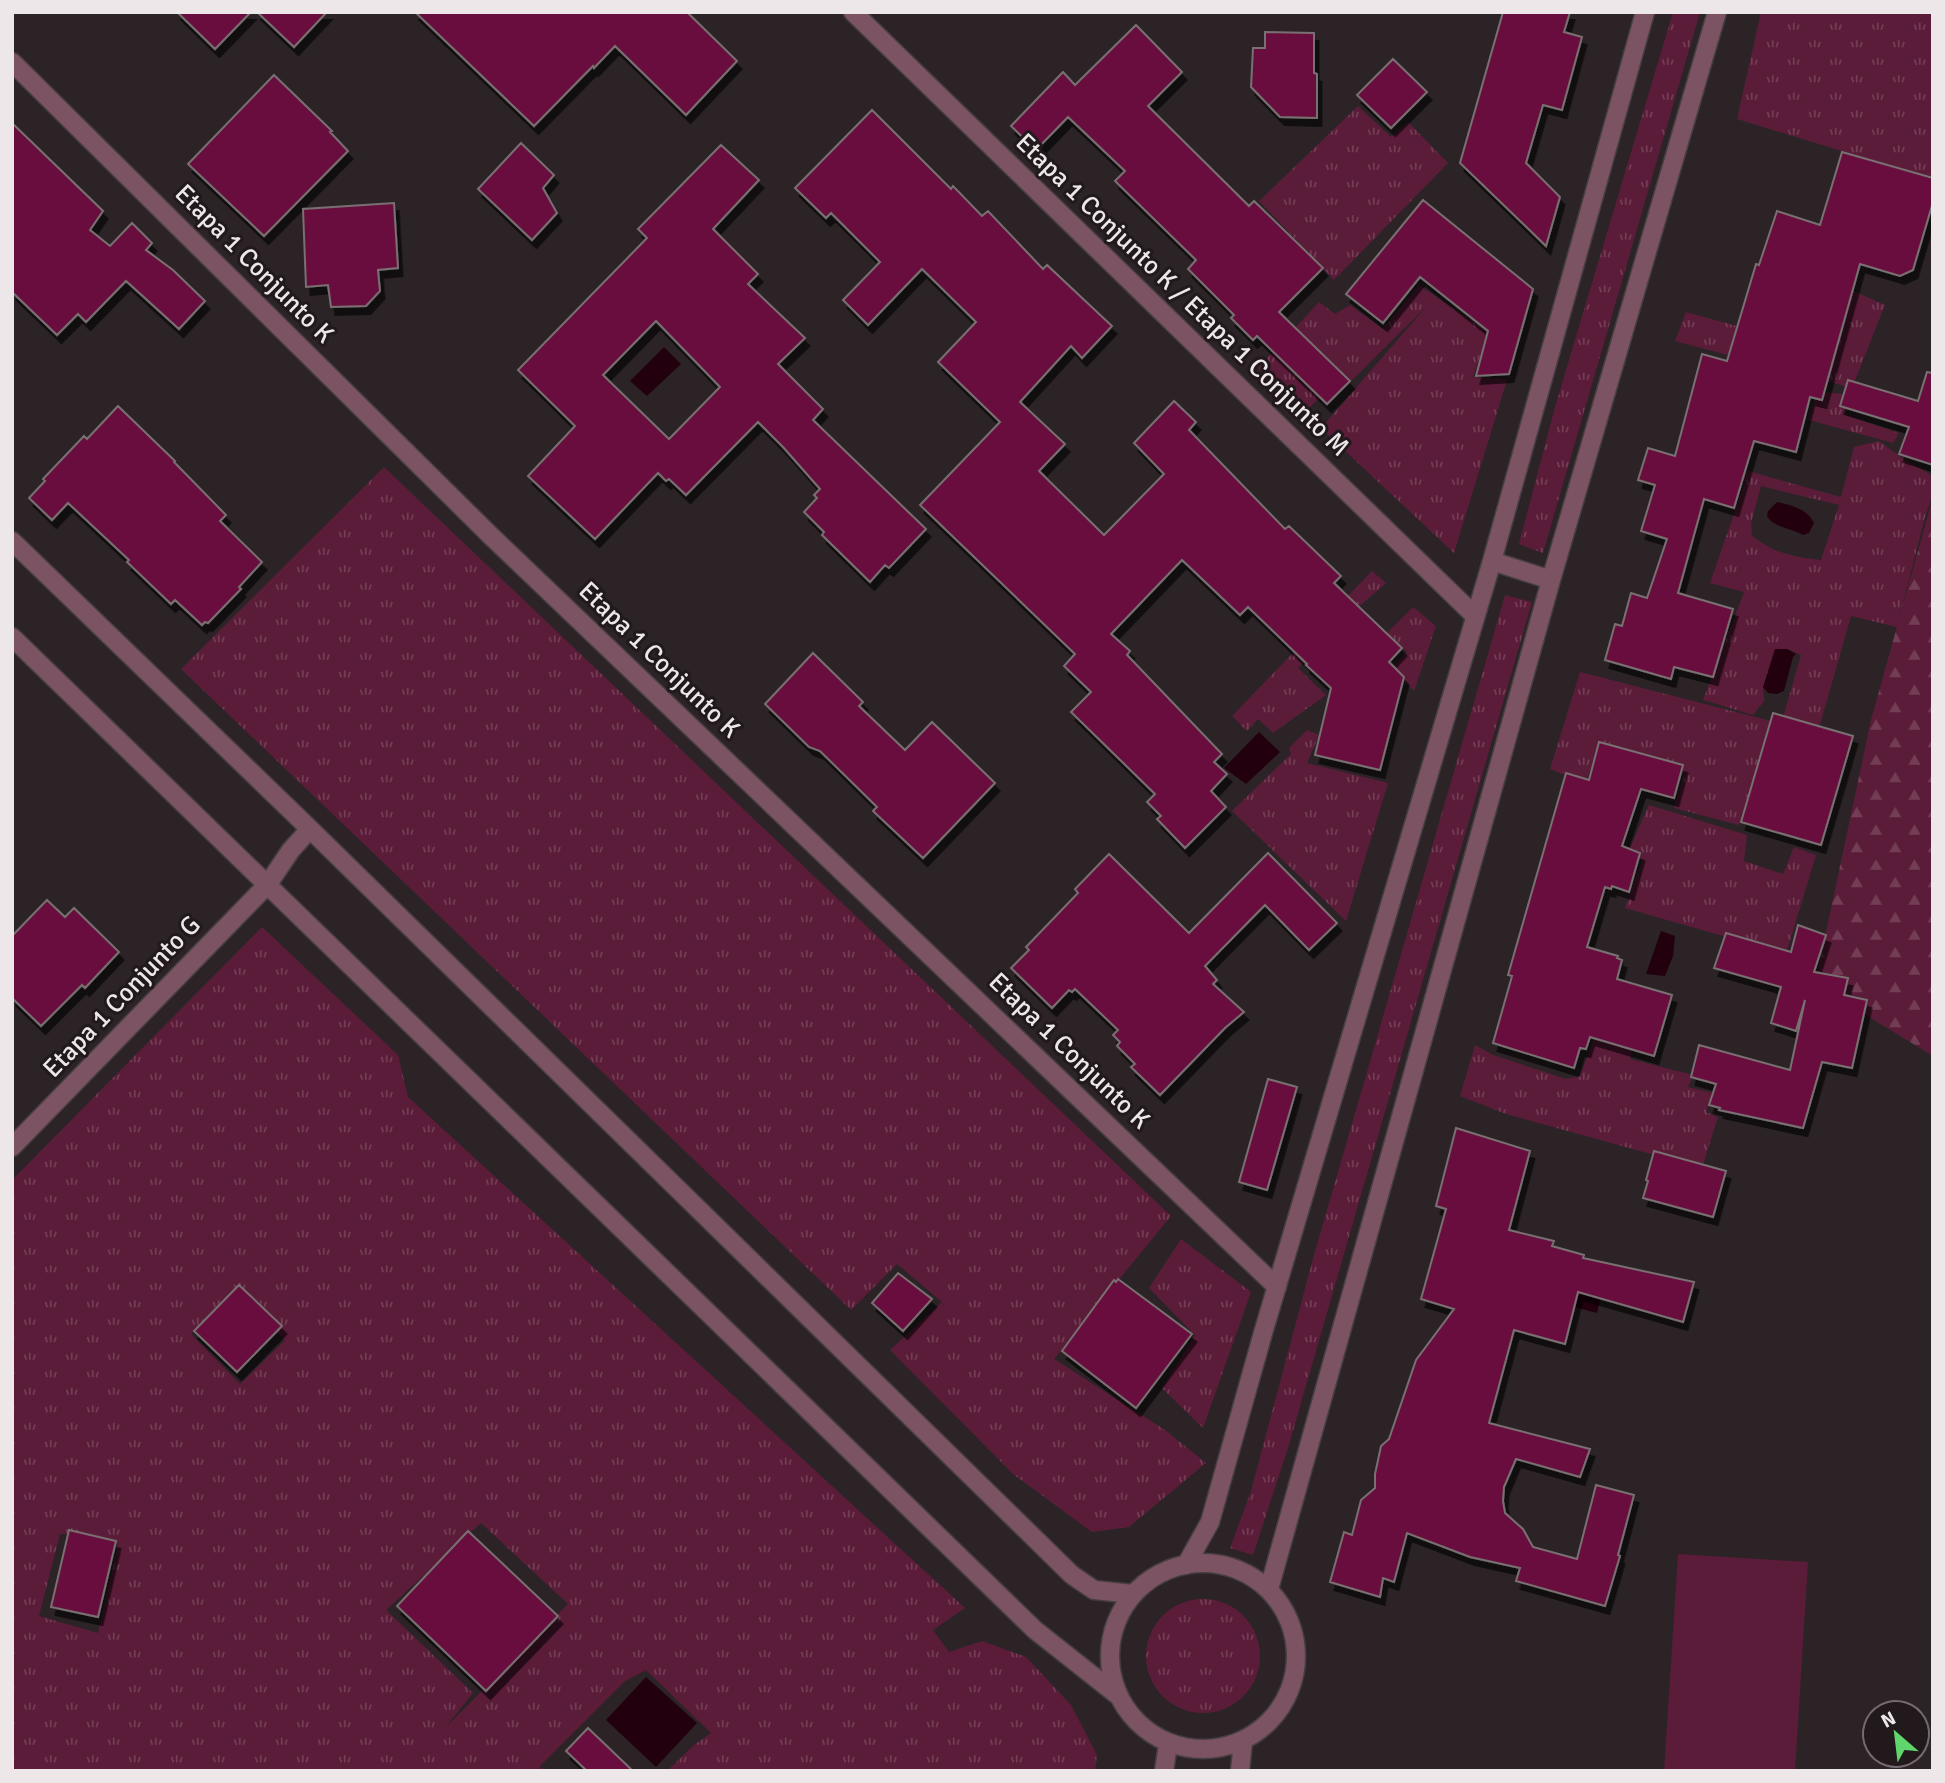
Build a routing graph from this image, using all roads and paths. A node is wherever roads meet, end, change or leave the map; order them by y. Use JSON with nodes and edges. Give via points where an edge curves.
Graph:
{"nodes":[{"id":1,"x":853,"y":12,"type":"edge"},
{"id":2,"x":1646,"y":12,"type":"edge"},
{"id":3,"x":1717,"y":12,"type":"edge"},
{"id":4,"x":12,"y":62,"type":"edge"},
{"id":5,"x":12,"y":541,"type":"edge"},
{"id":6,"x":1492,"y":561,"type":"junction"},
{"id":7,"x":1551,"y":580,"type":"junction"},
{"id":8,"x":1474,"y":614,"type":"junction"},
{"id":9,"x":12,"y":636,"type":"edge"},
{"id":10,"x":310,"y":829,"type":"junction"},
{"id":11,"x":268,"y":884,"type":"junction"},
{"id":12,"x":12,"y":1147,"type":"edge"},
{"id":13,"x":1277,"y":1287,"type":"junction"},
{"id":14,"x":1186,"y":1565,"type":"junction"},
{"id":15,"x":1269,"y":1589,"type":"junction"},
{"id":16,"x":1133,"y":1594,"type":"junction"},
{"id":17,"x":1116,"y":1694,"type":"junction"},
{"id":18,"x":1243,"y":1741,"type":"junction"},
{"id":19,"x":1168,"y":1744,"type":"junction"},
{"id":20,"x":1164,"y":1771,"type":"edge"},
{"id":21,"x":1240,"y":1771,"type":"edge"}],
"edges":[{"from":1,"to":8,"type":"street","name":"Etapa 1 Conjunto K / Etapa 1 Conjunto M"},
{"from":2,"to":6,"type":"street"},
{"from":3,"to":7,"type":"street"},
{"from":4,"to":13,"type":"street","name":"Etapa 1 Conjunto K","via":[[491,536]]},
{"from":5,"to":10,"type":"street"},
{"from":6,"to":7,"type":"street"},
{"from":6,"to":8,"type":"street"},
{"from":7,"to":15,"type":"street"},
{"from":8,"to":13,"type":"street"},
{"from":9,"to":11,"type":"street"},
{"from":10,"to":11,"type":"street","name":"Etapa 1 Conjunto G"},
{"from":10,"to":16,"type":"street","via":[[1072,1575],[1094,1590]]},
{"from":11,"to":12,"type":"street","name":"Etapa 1 Conjunto G"},
{"from":11,"to":17,"type":"street","via":[[1035,1630]]},
{"from":13,"to":14,"type":"street","via":[[1210,1522]]},
{"from":14,"to":15,"type":"street","via":[[1216,1564],[1245,1572]]},
{"from":14,"to":16,"type":"street","via":[[1157,1575]]},
{"from":15,"to":18,"type":"street","via":[[1290,1619],[1297,1654],[1292,1689],[1273,1720]]},
{"from":16,"to":17,"type":"street","via":[[1115,1624],[1109,1660]]},
{"from":17,"to":19,"type":"street","via":[[1137,1724]]},
{"from":18,"to":19,"type":"street","via":[[1206,1750]]},
{"from":18,"to":21,"type":"street"},
{"from":19,"to":20,"type":"street"}]}
